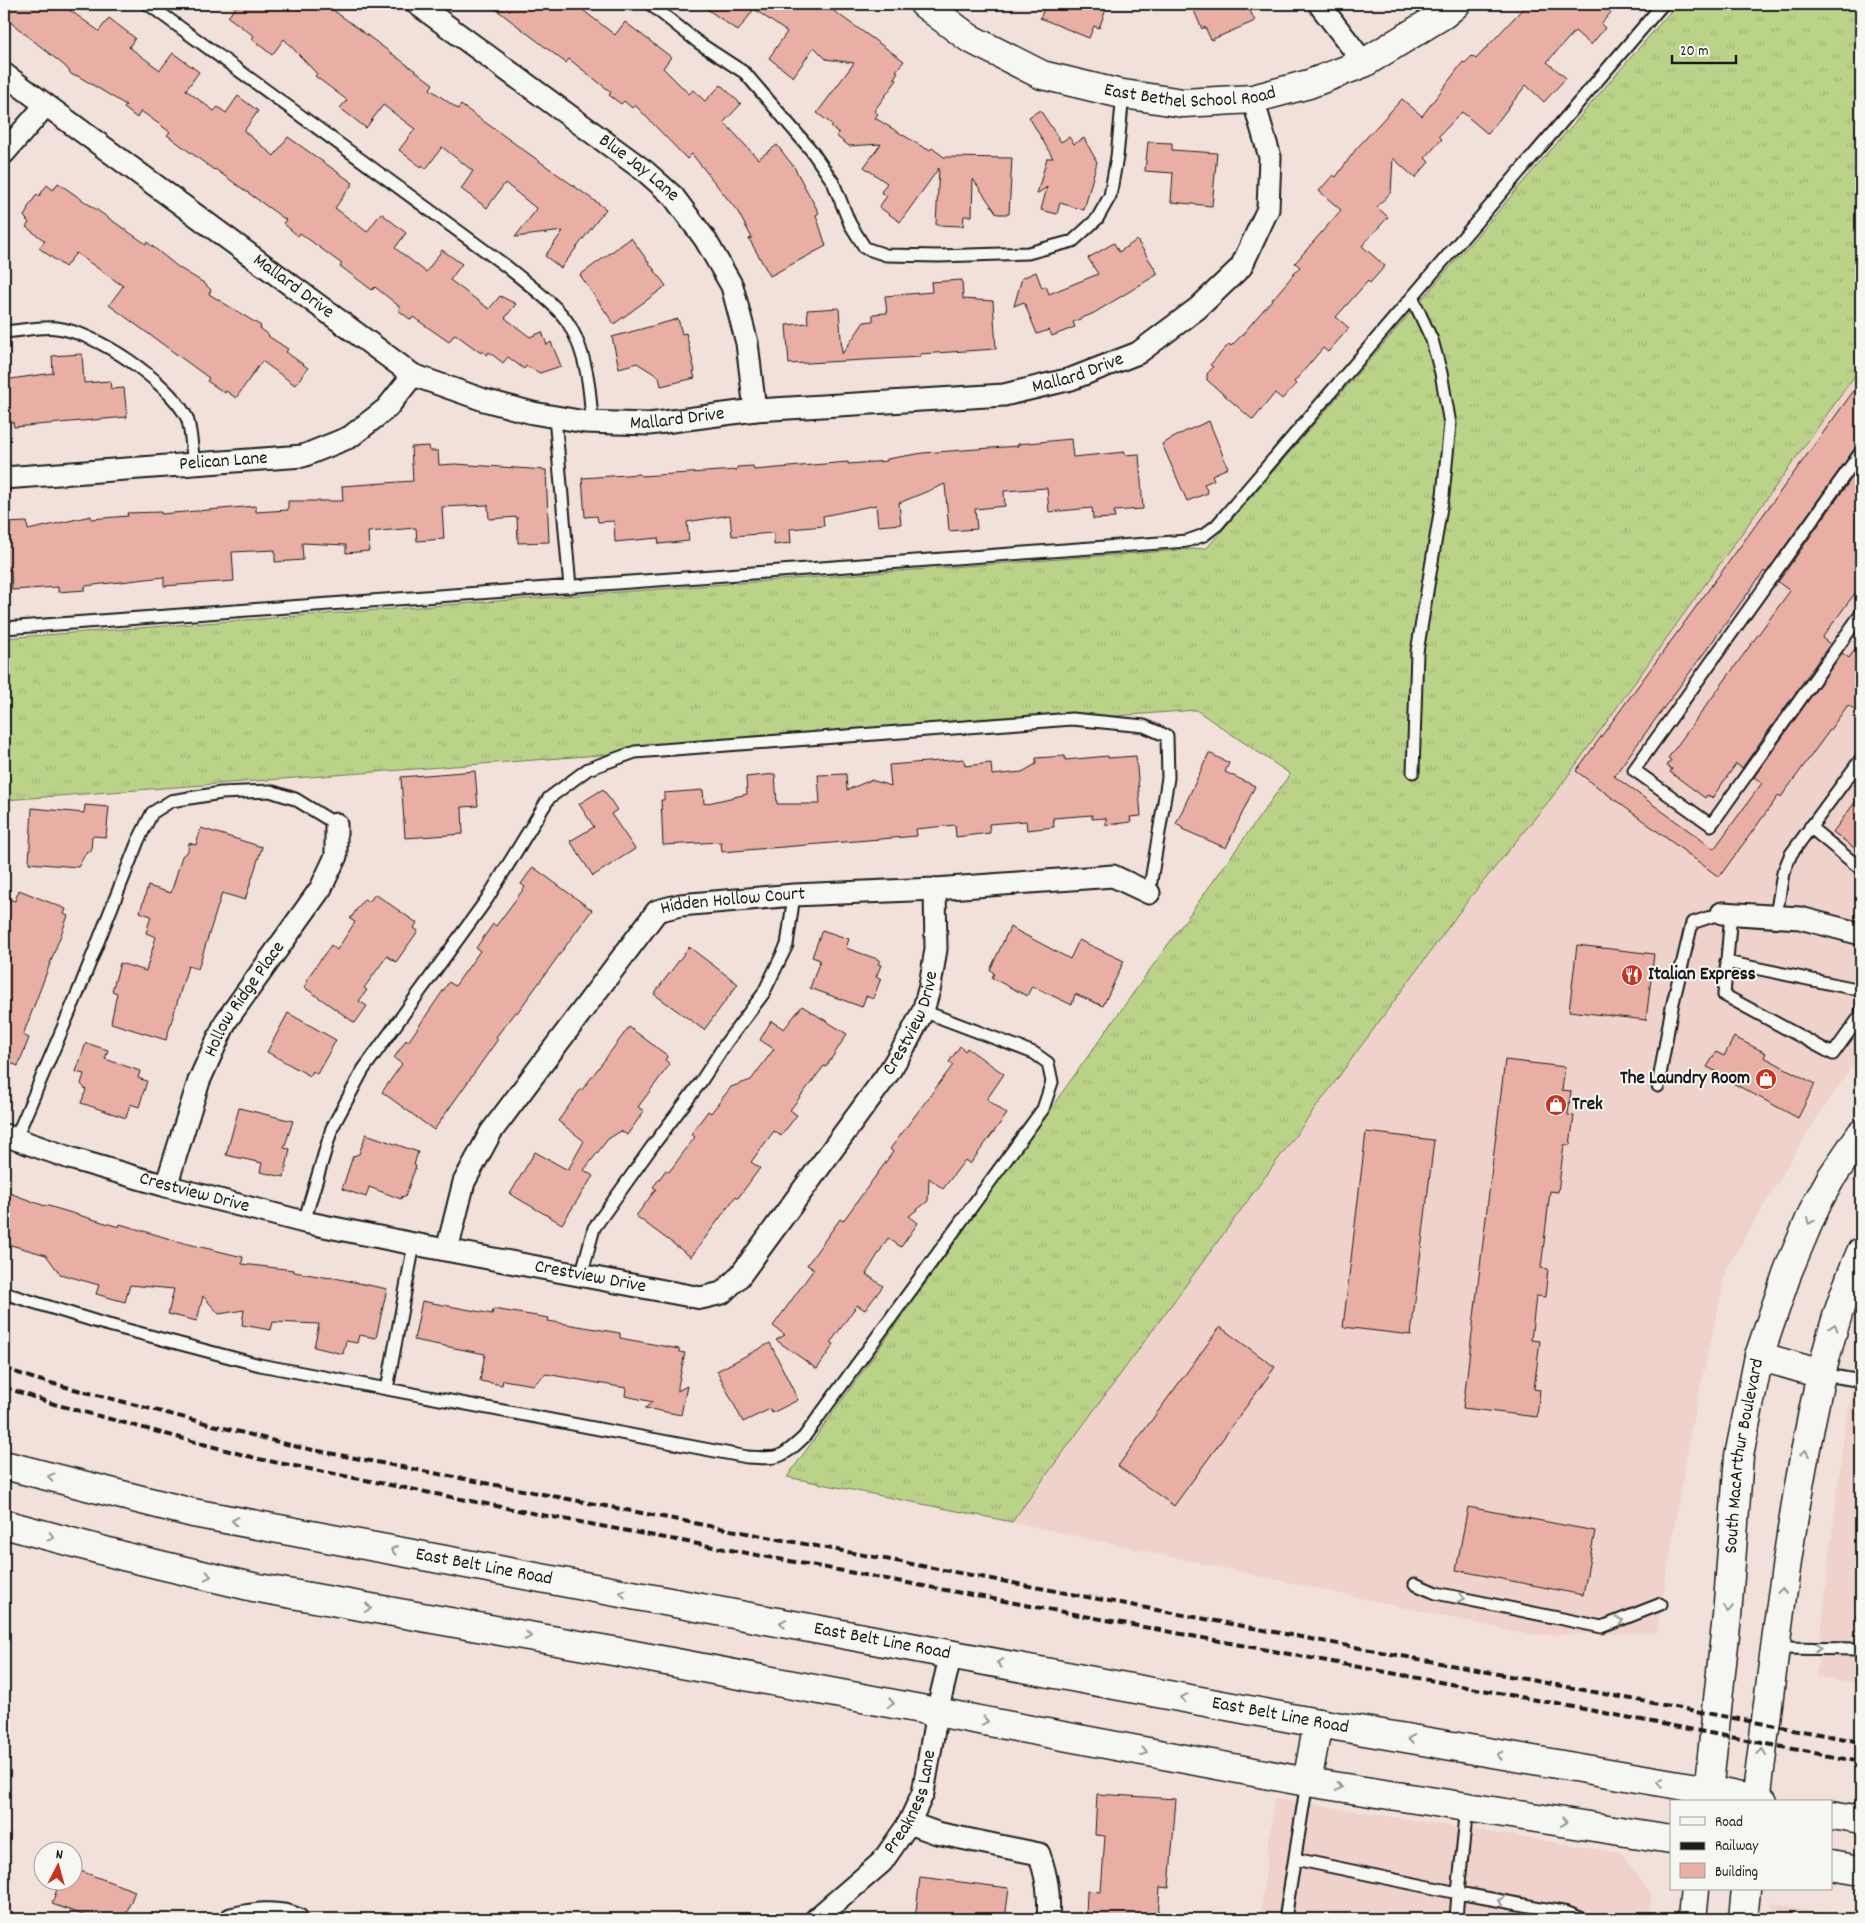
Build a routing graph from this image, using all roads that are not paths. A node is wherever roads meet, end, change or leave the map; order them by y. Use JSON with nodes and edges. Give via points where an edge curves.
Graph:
{"nodes":[{"id":1,"x":148,"y":4,"type":"edge"},
{"id":2,"x":416,"y":4,"type":"edge"},
{"id":3,"x":650,"y":4,"type":"edge"},
{"id":4,"x":924,"y":4,"type":"edge"},
{"id":5,"x":1318,"y":4,"type":"edge"},
{"id":6,"x":1456,"y":4,"type":"edge"},
{"id":7,"x":1664,"y":4,"type":"edge"},
{"id":8,"x":1364,"y":63,"type":"junction"},
{"id":9,"x":4,"y":74,"type":"edge"},
{"id":10,"x":1122,"y":94,"type":"junction"},
{"id":11,"x":1253,"y":99,"type":"junction"},
{"id":12,"x":45,"y":106,"type":"junction"},
{"id":13,"x":4,"y":153,"type":"edge"},
{"id":14,"x":1412,"y":296,"type":"junction"},
{"id":15,"x":4,"y":332,"type":"edge"},
{"id":16,"x":413,"y":375,"type":"junction"},
{"id":17,"x":755,"y":410,"type":"junction"},
{"id":18,"x":555,"y":417,"type":"junction"},
{"id":19,"x":592,"y":422,"type":"junction"},
{"id":20,"x":1861,"y":452,"type":"edge"},
{"id":21,"x":194,"y":464,"type":"junction"},
{"id":22,"x":4,"y":478,"type":"edge"},
{"id":23,"x":570,"y":587,"type":"junction"},
{"id":24,"x":1861,"y":614,"type":"edge"},
{"id":25,"x":4,"y":628,"type":"edge"},
{"id":26,"x":1860,"y":763,"type":"edge"},
{"id":27,"x":1413,"y":772,"type":"dead end"},
{"id":28,"x":336,"y":824,"type":"joint"},
{"id":29,"x":1810,"y":828,"type":"junction"},
{"id":30,"x":1861,"y":869,"type":"edge"},
{"id":31,"x":935,"y":889,"type":"junction"},
{"id":32,"x":1149,"y":893,"type":"joint"},
{"id":33,"x":794,"y":895,"type":"junction"},
{"id":34,"x":1726,"y":913,"type":"junction"},
{"id":35,"x":1776,"y":916,"type":"junction"},
{"id":36,"x":1861,"y":934,"type":"edge"},
{"id":37,"x":1726,"y":962,"type":"junction"},
{"id":38,"x":1861,"y":990,"type":"edge"},
{"id":39,"x":923,"y":1011,"type":"junction"},
{"id":40,"x":1861,"y":1011,"type":"edge"},
{"id":41,"x":1658,"y":1086,"type":"dead end"},
{"id":42,"x":1861,"y":1134,"type":"edge"},
{"id":43,"x":10,"y":1137,"type":"edge"},
{"id":44,"x":166,"y":1186,"type":"junction"},
{"id":45,"x":304,"y":1222,"type":"junction"},
{"id":46,"x":414,"y":1244,"type":"junction"},
{"id":47,"x":446,"y":1250,"type":"junction"},
{"id":48,"x":1861,"y":1252,"type":"edge"},
{"id":49,"x":581,"y":1276,"type":"junction"},
{"id":50,"x":4,"y":1293,"type":"edge"},
{"id":51,"x":1759,"y":1356,"type":"junction"},
{"id":52,"x":1821,"y":1374,"type":"junction"},
{"id":53,"x":1861,"y":1381,"type":"edge"},
{"id":54,"x":387,"y":1390,"type":"junction"},
{"id":55,"x":4,"y":1465,"type":"edge"},
{"id":56,"x":4,"y":1524,"type":"edge"},
{"id":57,"x":1415,"y":1584,"type":"dead end"},
{"id":58,"x":1661,"y":1604,"type":"dead end"},
{"id":59,"x":1775,"y":1648,"type":"junction"},
{"id":60,"x":1861,"y":1649,"type":"edge"},
{"id":61,"x":951,"y":1654,"type":"junction"},
{"id":62,"x":937,"y":1712,"type":"junction"},
{"id":63,"x":1318,"y":1723,"type":"junction"},
{"id":64,"x":1307,"y":1782,"type":"junction"},
{"id":65,"x":1708,"y":1796,"type":"edge"},
{"id":66,"x":1749,"y":1800,"type":"edge"},
{"id":67,"x":1759,"y":1800,"type":"edge"},
{"id":68,"x":1467,"y":1808,"type":"junction"},
{"id":69,"x":1832,"y":1815,"type":"edge"},
{"id":70,"x":1861,"y":1820,"type":"edge"},
{"id":71,"x":909,"y":1823,"type":"junction"},
{"id":72,"x":1670,"y":1839,"type":"edge"},
{"id":73,"x":1295,"y":1859,"type":"junction"},
{"id":74,"x":1832,"y":1865,"type":"edge"},
{"id":75,"x":1861,"y":1870,"type":"edge"},
{"id":76,"x":1695,"y":1890,"type":"edge"},
{"id":77,"x":1746,"y":1890,"type":"edge"},
{"id":78,"x":1458,"y":1893,"type":"junction"},
{"id":79,"x":231,"y":1919,"type":"edge"},
{"id":80,"x":297,"y":1919,"type":"edge"},
{"id":81,"x":816,"y":1919,"type":"edge"},
{"id":82,"x":1048,"y":1919,"type":"edge"},
{"id":83,"x":1286,"y":1919,"type":"edge"},
{"id":84,"x":1456,"y":1919,"type":"edge"},
{"id":85,"x":1583,"y":1919,"type":"edge"},
{"id":86,"x":1692,"y":1919,"type":"edge"},
{"id":87,"x":1743,"y":1919,"type":"edge"}],
"edges":[{"from":1,"to":19,"type":"lane","via":[[506,266],[546,299],[570,324],[584,358]]},
{"from":2,"to":17,"type":"street","name":"Blue Jay Lane","via":[[646,172],[673,196],[705,239],[732,286],[747,344]]},
{"from":3,"to":10,"type":"lane","via":[[699,43],[745,73],[811,150],[833,182],[850,224],[865,248],[886,255],[1028,253],[1072,241],[1096,219],[1110,196]]},
{"from":4,"to":10,"type":"main road","name":"East Bethel School Road","via":[[969,38],[1042,75]]},
{"from":5,"to":8,"type":"street"},
{"from":6,"to":8,"type":"main road","name":"East Bethel School Road"},
{"from":7,"to":14,"type":"lane"},
{"from":8,"to":11,"type":"main road","name":"East Bethel School Road","via":[[1309,84]]},
{"from":9,"to":12,"type":"street","name":"Mallard Drive"},
{"from":10,"to":11,"type":"main road","name":"East Bethel School Road","via":[[1183,103]]},
{"from":11,"to":17,"type":"street","name":"Mallard Drive","via":[[1270,156],[1268,209],[1241,266],[1198,308],[1138,353],[1071,379],[1004,395]]},
{"from":12,"to":13,"type":"street"},
{"from":12,"to":16,"type":"street","name":"Mallard Drive"},
{"from":14,"to":23,"type":"lane","via":[[1216,525],[1204,535],[1187,541]]},
{"from":14,"to":27,"type":"lane","via":[[1432,340],[1442,373],[1450,424],[1443,495],[1417,652]]},
{"from":15,"to":21,"type":"lane","via":[[57,328],[99,341],[136,365],[169,394],[187,417]]},
{"from":16,"to":18,"type":"street","name":"Mallard Drive","via":[[484,400]]},
{"from":16,"to":21,"type":"street","name":"Pelican Lane","via":[[387,408],[342,441],[303,456]]},
{"from":17,"to":19,"type":"street","name":"Mallard Drive","via":[[649,424]]},
{"from":18,"to":19,"type":"street","name":"Mallard Drive"},
{"from":18,"to":23,"type":"lane"},
{"from":20,"to":24,"type":"lane","via":[[1634,770],[1711,824]]},
{"from":21,"to":22,"type":"street","name":"Pelican Lane"},
{"from":23,"to":25,"type":"lane"},
{"from":26,"to":29,"type":"lane"},
{"from":28,"to":43,"type":"lane","via":[[295,799],[270,791],[221,793],[171,801],[152,813],[82,982]]},
{"from":28,"to":44,"type":"street","name":"Hollow Ridge Place","via":[[336,856],[321,888],[226,1021],[199,1080]]},
{"from":29,"to":30,"type":"lane"},
{"from":29,"to":35,"type":"lane","via":[[1791,854],[1783,873]]},
{"from":31,"to":32,"type":"street","name":"Hidden Hollow Court","via":[[1113,876]]},
{"from":31,"to":33,"type":"street","name":"Hidden Hollow Court"},
{"from":31,"to":39,"type":"street","name":"Crestview Drive","via":[[936,949]]},
{"from":32,"to":45,"type":"lane","via":[[1168,778],[1167,736],[1144,726],[1072,719],[635,752],[588,769],[549,798],[487,899],[362,1070],[332,1128]]},
{"from":33,"to":47,"type":"street","name":"Hidden Hollow Court","via":[[680,905],[657,911],[490,1132],[464,1182]]},
{"from":33,"to":49,"type":"lane","via":[[787,945],[763,994],[594,1228]]},
{"from":34,"to":35,"type":"street"},
{"from":34,"to":37,"type":"lane"},
{"from":34,"to":41,"type":"lane","via":[[1692,923]]},
{"from":35,"to":36,"type":"street","via":[[1800,918]]},
{"from":37,"to":38,"type":"lane"},
{"from":37,"to":40,"type":"lane","via":[[1724,995],[1833,1054]]},
{"from":39,"to":49,"type":"street","name":"Crestview Drive","via":[[889,1072],[739,1277],[722,1293],[701,1298]]},
{"from":39,"to":54,"type":"lane","via":[[1034,1053],[1048,1064],[1052,1082],[1043,1109],[804,1437],[787,1454],[771,1458],[747,1457]]},
{"from":42,"to":51,"type":"main road","name":"South MacArthur Boulevard","one_way":true,"via":[[1816,1205],[1788,1271]]},
{"from":43,"to":44,"type":"street","name":"Crestview Drive"},
{"from":44,"to":45,"type":"street","name":"Crestview Drive"},
{"from":45,"to":46,"type":"street","name":"Crestview Drive"},
{"from":46,"to":47,"type":"street","name":"Crestview Drive"},
{"from":46,"to":54,"type":"lane"},
{"from":47,"to":49,"type":"street","name":"Crestview Drive"},
{"from":52,"to":48,"type":"main road","one_way":true,"via":[[1849,1280]]},
{"from":50,"to":54,"type":"lane","via":[[241,1360]]},
{"from":51,"to":52,"type":"main road"},
{"from":51,"to":65,"type":"main road","name":"South MacArthur Boulevard","one_way":true,"via":[[1738,1456],[1727,1616]]},
{"from":52,"to":53,"type":"lane"},
{"from":59,"to":52,"type":"main road","one_way":true,"via":[[1789,1540]]},
{"from":61,"to":55,"type":"main road","name":"East Belt Line Road","one_way":true,"via":[[193,1513]]},
{"from":56,"to":62,"type":"main road","one_way":true,"via":[[253,1587]]},
{"from":57,"to":58,"type":"lane","one_way":true,"via":[[1436,1593],[1602,1627]]},
{"from":59,"to":60,"type":"lane","one_way":true},
{"from":67,"to":59,"type":"main road","one_way":true},
{"from":61,"to":62,"type":"street","name":"Preakness Lane"},
{"from":63,"to":61,"type":"main road","name":"East Belt Line Road","one_way":true},
{"from":62,"to":64,"type":"main road","one_way":true},
{"from":62,"to":71,"type":"street","name":"Preakness Lane","via":[[923,1793]]},
{"from":63,"to":64,"type":"main road"},
{"from":65,"to":63,"type":"main road","name":"East Belt Line Road","one_way":true},
{"from":64,"to":68,"type":"main road","one_way":true},
{"from":64,"to":73,"type":"lane"},
{"from":65,"to":66,"type":"main road","name":"East Belt Line Road"},
{"from":68,"to":72,"type":"main road","one_way":true},
{"from":68,"to":78,"type":"lane"},
{"from":69,"to":70,"type":"main road"},
{"from":71,"to":81,"type":"street","name":"Preakness Lane","via":[[882,1862]]},
{"from":71,"to":82,"type":"street","via":[[937,1833],[1039,1854],[1047,1878]]},
{"from":73,"to":78,"type":"lane"},
{"from":73,"to":83,"type":"lane"},
{"from":74,"to":75,"type":"main road"},
{"from":76,"to":86,"type":"main road"},
{"from":77,"to":87,"type":"main road"},
{"from":78,"to":84,"type":"lane"},
{"from":85,"to":78,"type":"lane","one_way":true},
{"from":79,"to":80,"type":"street","via":[[255,1914],[288,1915]]}]}
